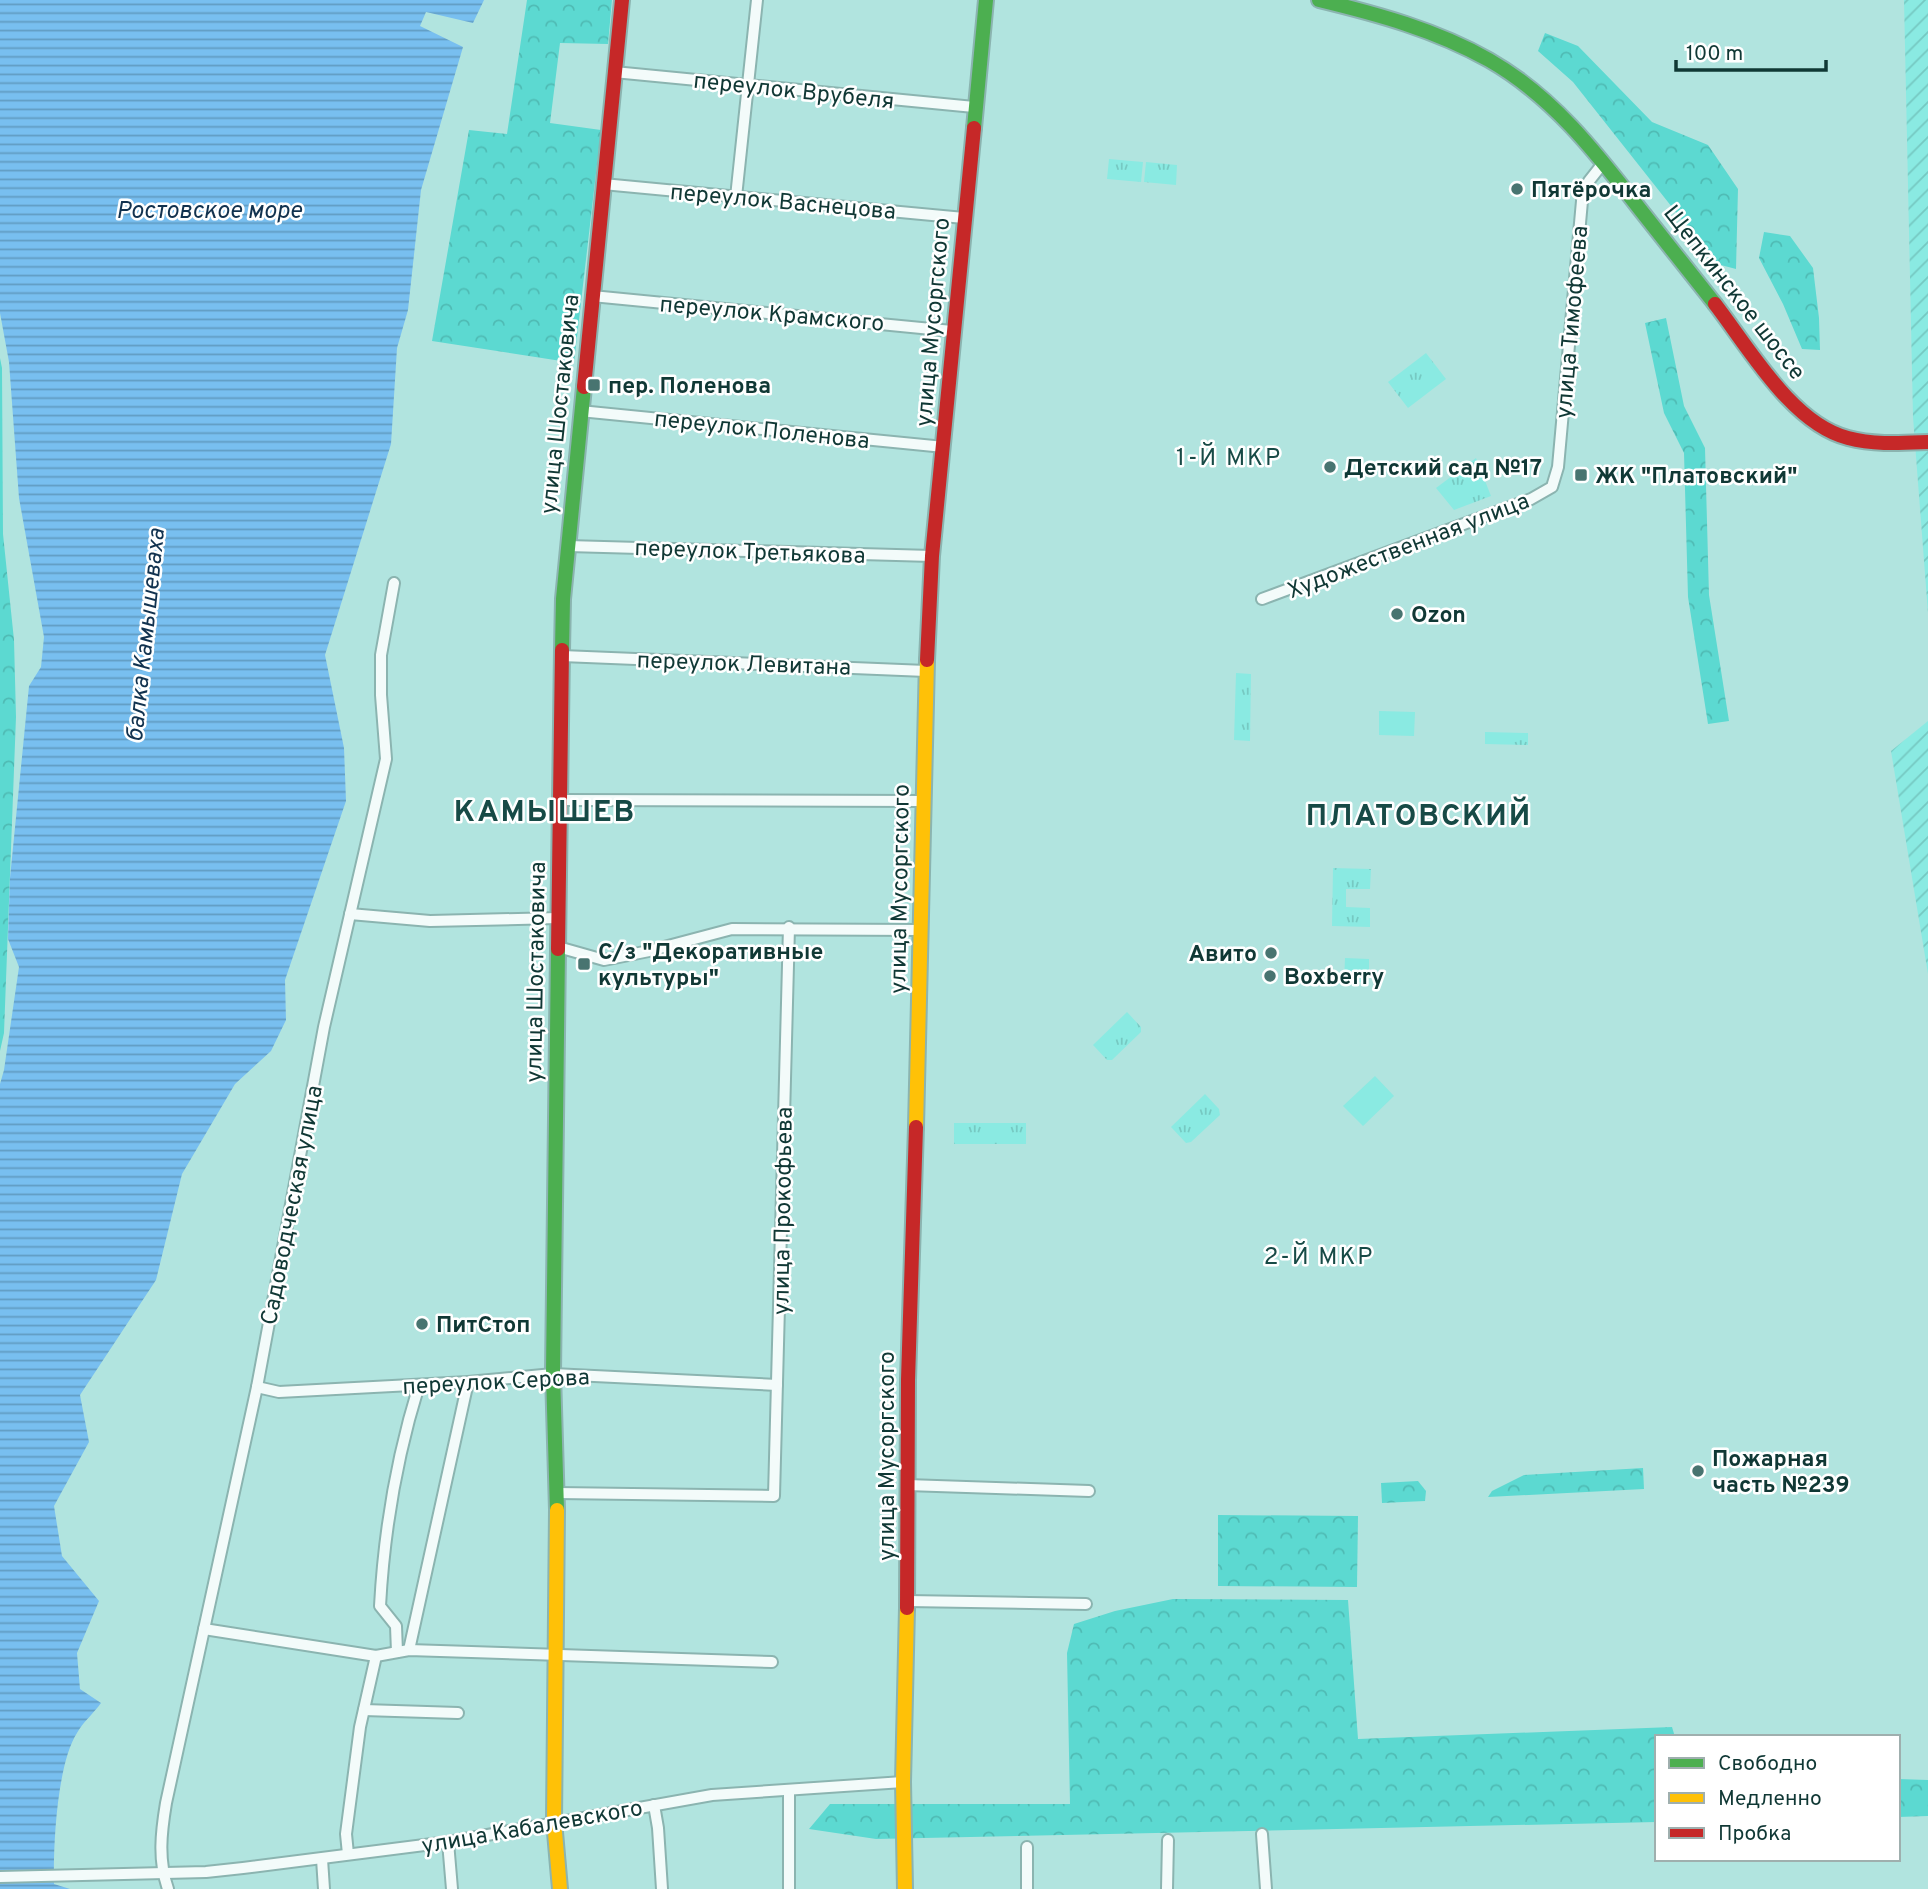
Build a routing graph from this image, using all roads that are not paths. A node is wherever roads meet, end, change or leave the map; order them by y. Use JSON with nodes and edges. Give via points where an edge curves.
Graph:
{"nodes":[{"id":1,"x":622,"y":0,"type":"edge"},
{"id":2,"x":757,"y":0,"type":"edge"},
{"id":3,"x":986,"y":0,"type":"edge"},
{"id":4,"x":1319,"y":0,"type":"edge"},
{"id":5,"x":614,"y":72,"type":"junction"},
{"id":6,"x":747,"y":85,"type":"junction"},
{"id":7,"x":974,"y":107,"type":"junction"},
{"id":8,"x":1604,"y":162,"type":"junction"},
{"id":9,"x":603,"y":184,"type":"junction"},
{"id":10,"x":736,"y":197,"type":"junction"},
{"id":11,"x":964,"y":218,"type":"junction"},
{"id":12,"x":592,"y":296,"type":"junction"},
{"id":13,"x":952,"y":331,"type":"junction"},
{"id":14,"x":580,"y":411,"type":"junction"},
{"id":15,"x":1928,"y":442,"type":"edge"},
{"id":16,"x":944,"y":447,"type":"junction"},
{"id":17,"x":1552,"y":487,"type":"joint"},
{"id":18,"x":568,"y":546,"type":"junction"},
{"id":19,"x":932,"y":556,"type":"junction"},
{"id":20,"x":394,"y":583,"type":"dead end"},
{"id":21,"x":1262,"y":600,"type":"dead end"},
{"id":22,"x":562,"y":656,"type":"junction"},
{"id":23,"x":926,"y":671,"type":"junction"},
{"id":24,"x":560,"y":800,"type":"junction"},
{"id":25,"x":924,"y":801,"type":"junction"},
{"id":26,"x":350,"y":914,"type":"junction"},
{"id":27,"x":558,"y":918,"type":"junction"},
{"id":28,"x":789,"y":927,"type":"junction"},
{"id":29,"x":921,"y":930,"type":"junction"},
{"id":30,"x":558,"y":947,"type":"junction"},
{"id":31,"x":553,"y":1374,"type":"junction"},
{"id":32,"x":468,"y":1382,"type":"junction"},
{"id":33,"x":419,"y":1385,"type":"junction"},
{"id":34,"x":777,"y":1385,"type":"junction"},
{"id":35,"x":257,"y":1387,"type":"junction"},
{"id":36,"x":907,"y":1485,"type":"junction"},
{"id":37,"x":1088,"y":1490,"type":"dead end"},
{"id":38,"x":557,"y":1493,"type":"junction"},
{"id":39,"x":908,"y":1601,"type":"junction"},
{"id":40,"x":1086,"y":1604,"type":"dead end"},
{"id":41,"x":204,"y":1629,"type":"junction"},
{"id":42,"x":409,"y":1650,"type":"junction"},
{"id":43,"x":397,"y":1652,"type":"junction"},
{"id":44,"x":556,"y":1654,"type":"junction"},
{"id":45,"x":376,"y":1656,"type":"junction"},
{"id":46,"x":772,"y":1662,"type":"dead end"},
{"id":47,"x":364,"y":1710,"type":"junction"},
{"id":48,"x":458,"y":1713,"type":"dead end"},
{"id":49,"x":902,"y":1782,"type":"junction"},
{"id":50,"x":789,"y":1790,"type":"junction"},
{"id":51,"x":654,"y":1805,"type":"junction"},
{"id":52,"x":554,"y":1821,"type":"junction"},
{"id":53,"x":1262,"y":1833,"type":"dead end"},
{"id":54,"x":1168,"y":1840,"type":"dead end"},
{"id":55,"x":448,"y":1847,"type":"junction"},
{"id":56,"x":1027,"y":1847,"type":"dead end"},
{"id":57,"x":348,"y":1854,"type":"junction"},
{"id":58,"x":322,"y":1865,"type":"junction"},
{"id":59,"x":163,"y":1874,"type":"junction"},
{"id":60,"x":0,"y":1877,"type":"edge"},
{"id":61,"x":168,"y":1889,"type":"edge"},
{"id":62,"x":324,"y":1889,"type":"edge"},
{"id":63,"x":452,"y":1889,"type":"edge"},
{"id":64,"x":560,"y":1889,"type":"edge"},
{"id":65,"x":663,"y":1889,"type":"edge"},
{"id":66,"x":789,"y":1889,"type":"edge"},
{"id":67,"x":905,"y":1889,"type":"edge"},
{"id":68,"x":1027,"y":1889,"type":"edge"},
{"id":69,"x":1167,"y":1889,"type":"edge"},
{"id":70,"x":1265,"y":1889,"type":"edge"}],
"edges":[{"from":1,"to":5,"type":"street","name":"улица Шостаковича"},
{"from":2,"to":6,"type":"street"},
{"from":3,"to":7,"type":"street","name":"улица Мусоргского"},
{"from":4,"to":8,"type":"street","name":"Щепкинское шоссе","via":[[1371,12],[1470,48],[1520,80],[1561,115]]},
{"from":5,"to":6,"type":"street","name":"переулок Врубеля"},
{"from":5,"to":9,"type":"street","name":"улица Шостаковича"},
{"from":6,"to":7,"type":"street","name":"переулок Врубеля"},
{"from":6,"to":10,"type":"street"},
{"from":7,"to":11,"type":"street","name":"улица Мусоргского"},
{"from":8,"to":15,"type":"street","name":"Щепкинское шоссе","via":[[1770,375],[1812,421],[1849,439]]},
{"from":8,"to":17,"type":"street","name":"улица Тимофеева","via":[[1589,181],[1583,201],[1558,467]]},
{"from":9,"to":10,"type":"street","name":"переулок Васнецова"},
{"from":9,"to":12,"type":"street","name":"улица Шостаковича"},
{"from":10,"to":11,"type":"street","name":"переулок Васнецова"},
{"from":11,"to":13,"type":"street","name":"улица Мусоргского"},
{"from":12,"to":13,"type":"street","name":"переулок Крамского"},
{"from":12,"to":14,"type":"street","name":"улица Шостаковича"},
{"from":13,"to":16,"type":"street","name":"улица Мусоргского"},
{"from":14,"to":16,"type":"street","name":"переулок Поленова"},
{"from":14,"to":18,"type":"street","name":"улица Шостаковича"},
{"from":16,"to":19,"type":"street","name":"улица Мусоргского"},
{"from":17,"to":21,"type":"street","name":"Художественная улица","via":[[1531,499]]},
{"from":18,"to":19,"type":"street","name":"переулок Третьякова"},
{"from":18,"to":22,"type":"street","name":"улица Шостаковича"},
{"from":19,"to":23,"type":"street","name":"улица Мусоргского"},
{"from":20,"to":26,"type":"street","name":"Садоводческая улица","via":[[381,655],[386,759]]},
{"from":22,"to":23,"type":"street","name":"переулок Левитана"},
{"from":22,"to":24,"type":"street","name":"улица Шостаковича"},
{"from":23,"to":25,"type":"street","name":"улица Мусоргского"},
{"from":24,"to":25,"type":"street"},
{"from":24,"to":27,"type":"street","name":"улица Шостаковича"},
{"from":25,"to":29,"type":"street","name":"улица Мусоргского"},
{"from":26,"to":27,"type":"street","via":[[430,921]]},
{"from":26,"to":35,"type":"street","name":"Садоводческая улица","via":[[324,1027]]},
{"from":27,"to":30,"type":"street","name":"улица Шостаковича"},
{"from":28,"to":29,"type":"street"},
{"from":28,"to":30,"type":"street","via":[[732,929],[604,960]]},
{"from":28,"to":34,"type":"street","name":"улица Прокофьева"},
{"from":29,"to":36,"type":"street","name":"улица Мусоргского"},
{"from":30,"to":31,"type":"street","name":"улица Шостаковича"},
{"from":31,"to":32,"type":"street","name":"переулок Серова"},
{"from":31,"to":34,"type":"street","name":"переулок Серова"},
{"from":31,"to":38,"type":"street","name":"улица Шостаковича"},
{"from":32,"to":33,"type":"street","name":"переулок Серова"},
{"from":32,"to":42,"type":"street"},
{"from":33,"to":35,"type":"street","name":"переулок Серова","via":[[279,1392]]},
{"from":33,"to":43,"type":"street","via":[[382,1565],[380,1606],[396,1626]]},
{"from":34,"to":38,"type":"street","name":"улица Прокофьева","via":[[775,1496]]},
{"from":35,"to":41,"type":"street","name":"Садоводческая улица"},
{"from":36,"to":37,"type":"street"},
{"from":36,"to":39,"type":"street","name":"улица Мусоргского"},
{"from":38,"to":44,"type":"street","name":"улица Шостаковича"},
{"from":39,"to":40,"type":"street"},
{"from":39,"to":49,"type":"street","name":"улица Мусоргского"},
{"from":41,"to":45,"type":"street"},
{"from":41,"to":59,"type":"street","name":"Садоводческая улица","via":[[162,1826]]},
{"from":42,"to":43,"type":"street"},
{"from":42,"to":44,"type":"street"},
{"from":43,"to":45,"type":"street"},
{"from":44,"to":46,"type":"street"},
{"from":44,"to":52,"type":"street","name":"улица Шостаковича"},
{"from":45,"to":47,"type":"street"},
{"from":47,"to":48,"type":"street"},
{"from":47,"to":57,"type":"street","via":[[346,1834]]},
{"from":49,"to":50,"type":"street","name":"улица Кабалевского"},
{"from":49,"to":67,"type":"street","name":"улица Мусоргского"},
{"from":50,"to":51,"type":"street","name":"улица Кабалевского","via":[[712,1795]]},
{"from":50,"to":66,"type":"street"},
{"from":51,"to":52,"type":"street","name":"улица Кабалевского"},
{"from":51,"to":65,"type":"street"},
{"from":52,"to":55,"type":"street","name":"улица Кабалевского"},
{"from":52,"to":64,"type":"street","name":"улица Шостаковича"},
{"from":53,"to":70,"type":"street"},
{"from":54,"to":69,"type":"street"},
{"from":55,"to":57,"type":"street","name":"улица Кабалевского"},
{"from":55,"to":63,"type":"street"},
{"from":56,"to":68,"type":"street"},
{"from":57,"to":58,"type":"street","name":"улица Кабалевского"},
{"from":58,"to":59,"type":"street","name":"улица Кабалевского"},
{"from":58,"to":62,"type":"street"},
{"from":59,"to":60,"type":"street","name":"улица Кабалевского"},
{"from":59,"to":61,"type":"street","name":"Садоводческая улица"}]}
